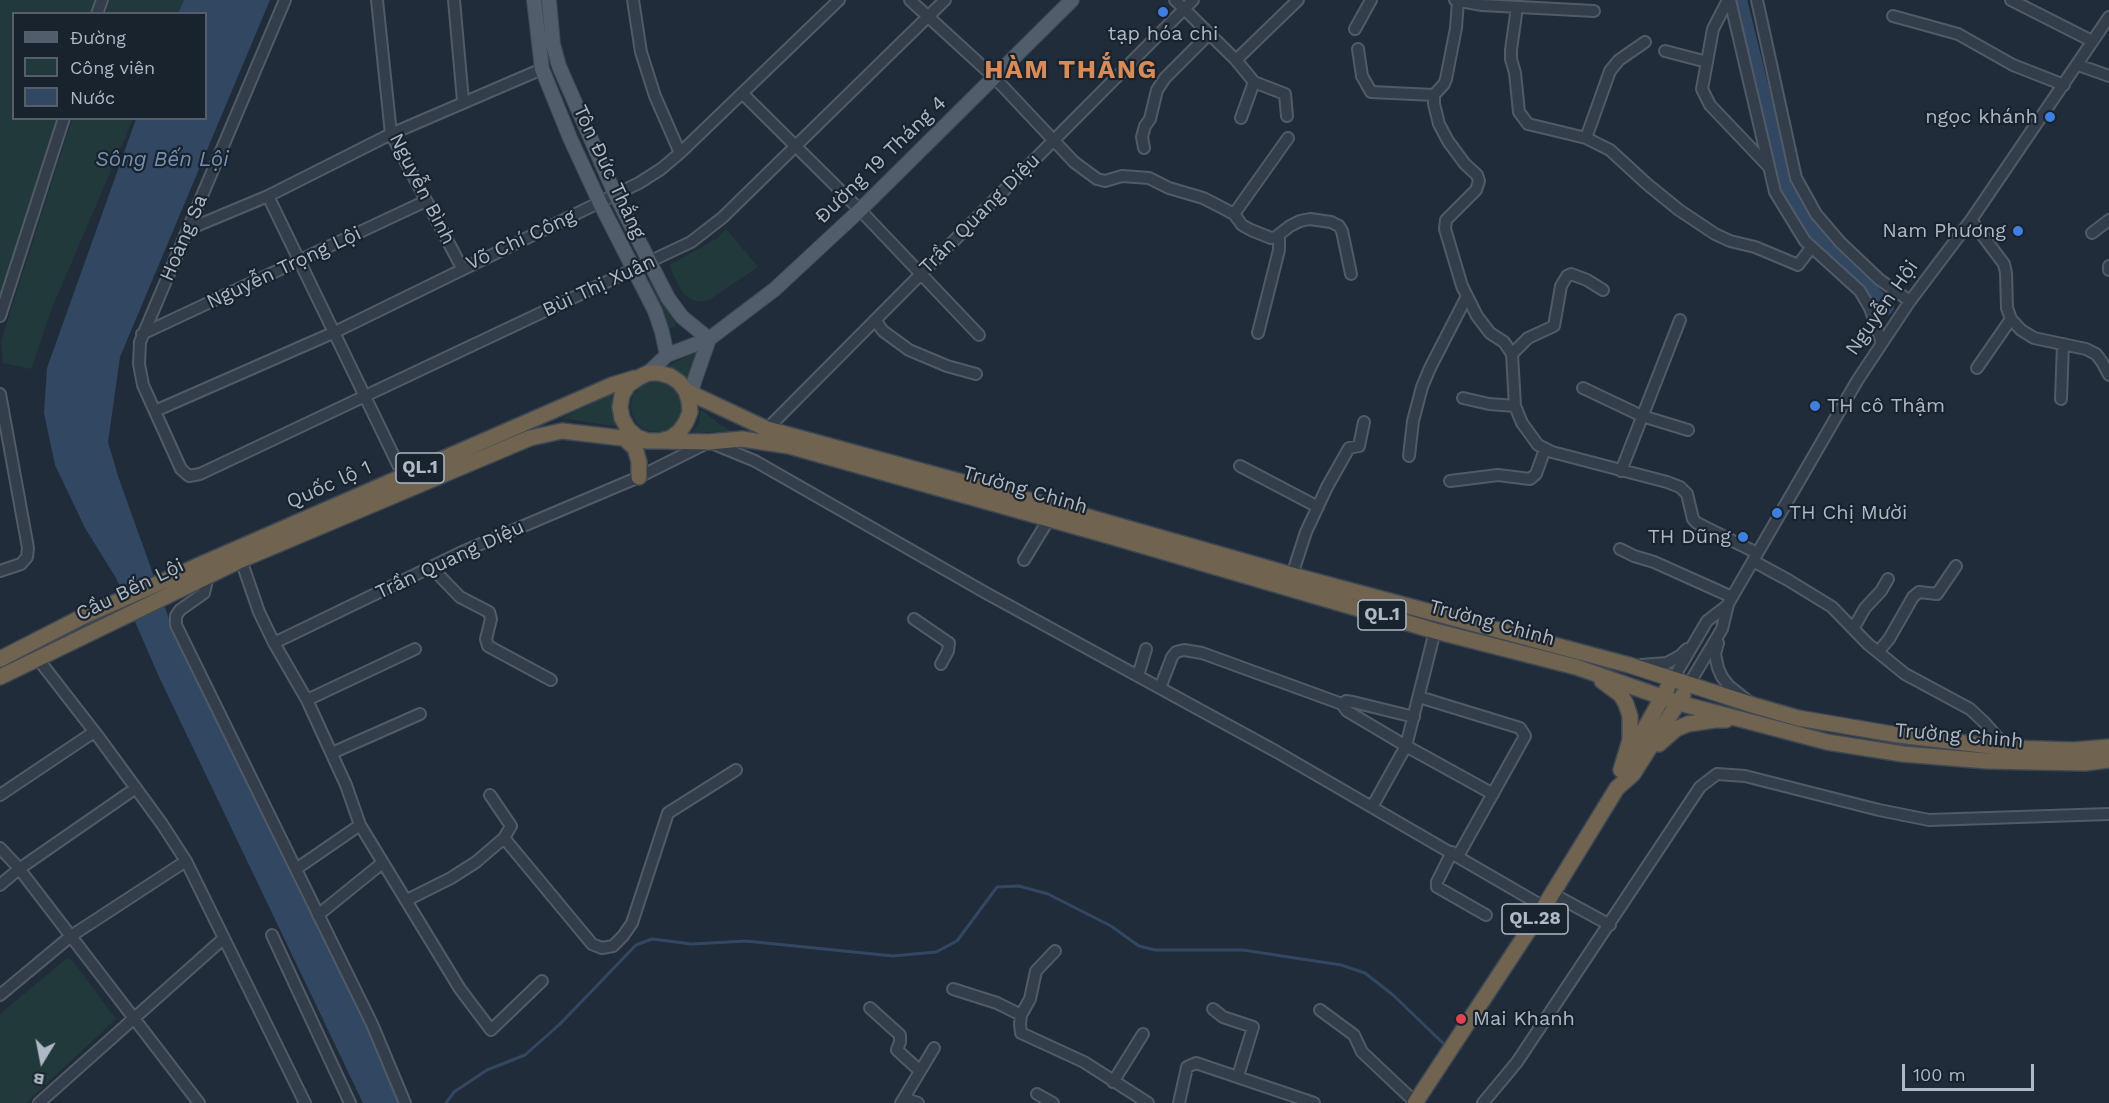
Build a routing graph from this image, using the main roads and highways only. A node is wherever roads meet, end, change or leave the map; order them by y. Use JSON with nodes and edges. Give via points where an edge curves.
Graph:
{"nodes":[{"id":1,"x":534,"y":0,"type":"edge"},
{"id":2,"x":549,"y":0,"type":"edge"},
{"id":3,"x":1072,"y":0,"type":"edge"},
{"id":4,"x":709,"y":339,"type":"junction"},
{"id":5,"x":667,"y":355,"type":"junction"},
{"id":6,"x":643,"y":375,"type":"junction"},
{"id":7,"x":689,"y":395,"type":"junction"},
{"id":8,"x":625,"y":439,"type":"junction"},
{"id":9,"x":654,"y":441,"type":"junction"},
{"id":10,"x":639,"y":477,"type":"road end"},
{"id":11,"x":206,"y":569,"type":"junction"},
{"id":12,"x":0,"y":659,"type":"edge"},
{"id":13,"x":1576,"y":667,"type":"junction"},
{"id":14,"x":0,"y":677,"type":"edge"},
{"id":15,"x":1673,"y":679,"type":"junction"},
{"id":16,"x":1689,"y":684,"type":"junction"},
{"id":17,"x":1663,"y":697,"type":"junction"},
{"id":18,"x":1678,"y":703,"type":"junction"},
{"id":19,"x":1753,"y":722,"type":"junction"},
{"id":20,"x":2109,"y":747,"type":"edge"},
{"id":21,"x":2109,"y":760,"type":"edge"},
{"id":22,"x":1627,"y":772,"type":"junction"},
{"id":23,"x":1418,"y":1101,"type":"edge"}],
"edges":[{"from":1,"to":5,"type":"main road","name":"Tôn Đức Thắng","via":[[542,69],[600,203],[655,311]]},
{"from":2,"to":4,"type":"main road","name":"Tôn Đức Thắng","via":[[559,66],[615,194],[668,298],[681,317]]},
{"from":3,"to":4,"type":"main road","name":"Đường 19 Tháng 4","via":[[860,210],[775,289]]},
{"from":4,"to":5,"type":"main road","name":"Đường 19 Tháng 4"},
{"from":4,"to":7,"type":"main road"},
{"from":5,"to":6,"type":"main road","name":"Đường 19 Tháng 4"},
{"from":6,"to":7,"type":"highway","number":"QL.1","via":[[670,376]]},
{"from":6,"to":9,"type":"highway","via":[[628,385],[620,407],[628,429]]},
{"from":6,"to":11,"type":"highway","name":"Quốc lộ 1","number":"QL.1","via":[[403,475]]},
{"from":7,"to":9,"type":"highway","via":[[690,412],[680,431],[671,438]]},
{"from":7,"to":15,"type":"highway","name":"Trường Chinh","number":"QL.1","via":[[766,429]]},
{"from":8,"to":9,"type":"highway","name":"Quốc lộ 1","number":"QL.1"},
{"from":8,"to":10,"type":"highway","via":[[635,447]]},
{"from":8,"to":11,"type":"highway","name":"Quốc lộ 1","number":"QL.1","via":[[562,431],[530,438],[242,560]]},
{"from":9,"to":13,"type":"highway","name":"Trường Chinh","number":"QL.1","via":[[742,439],[789,446]]},
{"from":11,"to":12,"type":"highway","name":"Cầu Bến Lội","number":"QL.1","via":[[80,618]]},
{"from":11,"to":14,"type":"highway","name":"Cầu Bến Lội","number":"QL.1"},
{"from":13,"to":17,"type":"highway","name":"Trường Chinh","number":"QL.1"},
{"from":13,"to":22,"type":"highway","via":[[1610,685],[1626,704],[1630,716]]},
{"from":15,"to":16,"type":"highway","name":"Trường Chinh","number":"QL.1"},
{"from":15,"to":17,"type":"highway","name":"Nguyễn Hội","number":"QL.28"},
{"from":16,"to":18,"type":"highway","name":"Nguyễn Hội","number":"QL.28"},
{"from":16,"to":20,"type":"highway","name":"Trường Chinh","number":"QL.1","via":[[1798,718],[1936,741],[2007,748]]},
{"from":17,"to":18,"type":"highway","name":"Trường Chinh","number":"QL.1"},
{"from":17,"to":22,"type":"highway","name":"Nguyễn Hội","number":"QL.28"},
{"from":18,"to":19,"type":"highway","name":"Trường Chinh","number":"QL.1"},
{"from":18,"to":22,"type":"highway","name":"Nguyễn Hội","number":"QL.28"},
{"from":19,"to":21,"type":"highway","name":"Trường Chinh","number":"QL.1","via":[[1827,742],[1942,758],[2044,763]]},
{"from":19,"to":22,"type":"highway","via":[[1715,720],[1688,724],[1665,737]]},
{"from":22,"to":23,"type":"highway","name":"Nguyễn Hội","number":"QL.28"}]}
